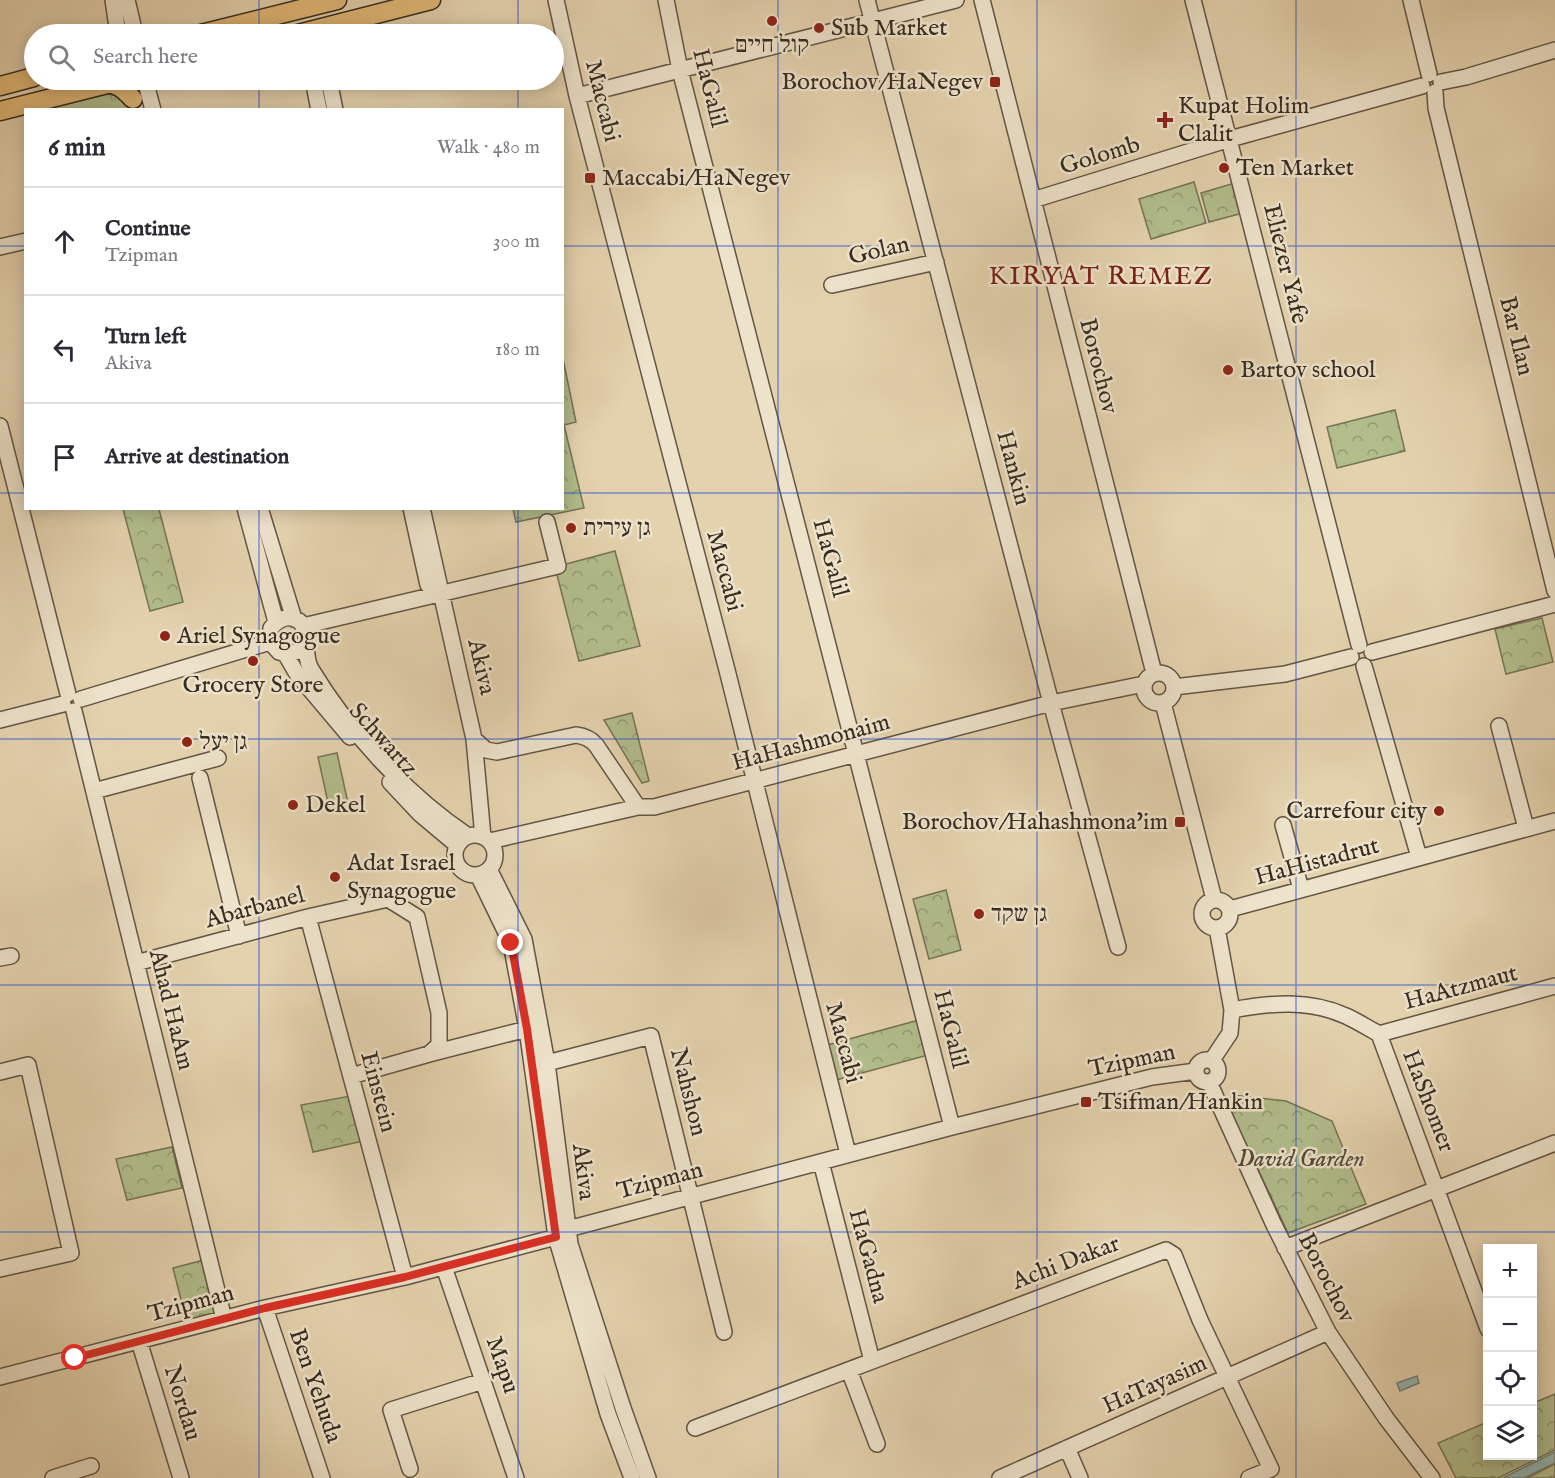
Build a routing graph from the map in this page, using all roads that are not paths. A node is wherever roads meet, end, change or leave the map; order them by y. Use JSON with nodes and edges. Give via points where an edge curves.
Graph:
{"nodes":[{"id":1,"x":113,"y":0,"type":"edge"},
{"id":2,"x":127,"y":0,"type":"edge"},
{"id":3,"x":337,"y":0,"type":"edge"},
{"id":4,"x":431,"y":0,"type":"edge"},
{"id":5,"x":556,"y":0,"type":"edge"},
{"id":6,"x":666,"y":0,"type":"edge"},
{"id":7,"x":867,"y":0,"type":"edge"},
{"id":8,"x":956,"y":0,"type":"edge"},
{"id":9,"x":982,"y":0,"type":"edge"},
{"id":10,"x":1193,"y":0,"type":"edge"},
{"id":11,"x":1411,"y":0,"type":"edge"},
{"id":12,"x":404,"y":4,"type":"edge"},
{"id":13,"x":289,"y":6,"type":"edge"},
{"id":14,"x":873,"y":21,"type":"junction"},
{"id":15,"x":117,"y":24,"type":"edge"},
{"id":16,"x":133,"y":24,"type":"edge"},
{"id":17,"x":232,"y":24,"type":"edge"},
{"id":18,"x":338,"y":24,"type":"edge"},
{"id":19,"x":561,"y":24,"type":"edge"},
{"id":20,"x":564,"y":37,"type":"edge"},
{"id":21,"x":1555,"y":50,"type":"edge"},
{"id":22,"x":680,"y":70,"type":"junction"},
{"id":23,"x":24,"y":80,"type":"edge"},
{"id":24,"x":1432,"y":84,"type":"junction"},
{"id":25,"x":0,"y":86,"type":"edge"},
{"id":26,"x":82,"y":90,"type":"edge"},
{"id":27,"x":122,"y":90,"type":"edge"},
{"id":28,"x":148,"y":90,"type":"edge"},
{"id":29,"x":314,"y":90,"type":"edge"},
{"id":30,"x":331,"y":90,"type":"edge"},
{"id":31,"x":577,"y":96,"type":"junction"},
{"id":32,"x":134,"y":104,"type":"edge"},
{"id":33,"x":152,"y":108,"type":"edge"},
{"id":34,"x":319,"y":108,"type":"edge"},
{"id":35,"x":335,"y":108,"type":"edge"},
{"id":36,"x":0,"y":111,"type":"edge"},
{"id":37,"x":1230,"y":139,"type":"junction"},
{"id":38,"x":1032,"y":200,"type":"junction"},
{"id":39,"x":24,"y":242,"type":"edge"},
{"id":40,"x":0,"y":248,"type":"edge"},
{"id":41,"x":936,"y":262,"type":"junction"},
{"id":42,"x":832,"y":285,"type":"dead end"},
{"id":43,"x":0,"y":426,"type":"edge"},
{"id":44,"x":246,"y":510,"type":"edge"},
{"id":45,"x":261,"y":510,"type":"edge"},
{"id":46,"x":412,"y":510,"type":"edge"},
{"id":47,"x":422,"y":510,"type":"edge"},
{"id":48,"x":547,"y":522,"type":"dead end"},
{"id":49,"x":1555,"y":591,"type":"edge"},
{"id":50,"x":436,"y":595,"type":"junction"},
{"id":51,"x":1555,"y":604,"type":"edge"},
{"id":52,"x":276,"y":622,"type":"junction"},
{"id":53,"x":298,"y":622,"type":"junction"},
{"id":54,"x":270,"y":642,"type":"junction"},
{"id":55,"x":304,"y":645,"type":"junction"},
{"id":56,"x":286,"y":655,"type":"junction"},
{"id":57,"x":1361,"y":655,"type":"junction"},
{"id":58,"x":1149,"y":679,"type":"junction"},
{"id":59,"x":1174,"y":687,"type":"junction"},
{"id":60,"x":72,"y":702,"type":"junction"},
{"id":61,"x":1051,"y":703,"type":"junction"},
{"id":62,"x":1163,"y":703,"type":"junction"},
{"id":63,"x":0,"y":720,"type":"edge"},
{"id":64,"x":1499,"y":726,"type":"dead end"},
{"id":65,"x":474,"y":739,"type":"junction"},
{"id":66,"x":857,"y":753,"type":"junction"},
{"id":67,"x":218,"y":758,"type":"dead end"},
{"id":68,"x":200,"y":778,"type":"dead end"},
{"id":69,"x":754,"y":782,"type":"junction"},
{"id":70,"x":94,"y":791,"type":"junction"},
{"id":71,"x":638,"y":807,"type":"junction"},
{"id":72,"x":1555,"y":821,"type":"edge"},
{"id":73,"x":1283,"y":825,"type":"dead end"},
{"id":74,"x":1526,"y":828,"type":"junction"},
{"id":75,"x":475,"y":840,"type":"junction"},
{"id":76,"x":1419,"y":857,"type":"junction"},
{"id":77,"x":484,"y":872,"type":"junction"},
{"id":78,"x":1301,"y":889,"type":"junction"},
{"id":79,"x":1214,"y":899,"type":"junction"},
{"id":80,"x":1230,"y":909,"type":"junction"},
{"id":81,"x":309,"y":917,"type":"junction"},
{"id":82,"x":1217,"y":928,"type":"junction"},
{"id":83,"x":238,"y":936,"type":"junction"},
{"id":84,"x":1118,"y":947,"type":"dead end"},
{"id":85,"x":136,"y":963,"type":"junction"},
{"id":86,"x":1555,"y":986,"type":"edge"},
{"id":87,"x":1232,"y":1010,"type":"junction"},
{"id":88,"x":527,"y":1029,"type":"junction"},
{"id":89,"x":1379,"y":1034,"type":"junction"},
{"id":90,"x":429,"y":1054,"type":"junction"},
{"id":91,"x":1212,"y":1060,"type":"junction"},
{"id":92,"x":547,"y":1063,"type":"junction"},
{"id":93,"x":1196,"y":1071,"type":"junction"},
{"id":94,"x":0,"y":1072,"type":"edge"},
{"id":95,"x":351,"y":1076,"type":"junction"},
{"id":96,"x":1209,"y":1082,"type":"junction"},
{"id":97,"x":952,"y":1127,"type":"junction"},
{"id":98,"x":1555,"y":1143,"type":"edge"},
{"id":99,"x":848,"y":1154,"type":"junction"},
{"id":100,"x":821,"y":1162,"type":"junction"},
{"id":101,"x":1437,"y":1188,"type":"junction"},
{"id":102,"x":690,"y":1196,"type":"junction"},
{"id":103,"x":562,"y":1233,"type":"junction"},
{"id":104,"x":1285,"y":1248,"type":"junction"},
{"id":105,"x":444,"y":1267,"type":"junction"},
{"id":106,"x":0,"y":1269,"type":"edge"},
{"id":107,"x":405,"y":1277,"type":"junction"},
{"id":108,"x":265,"y":1308,"type":"junction"},
{"id":109,"x":1483,"y":1315,"type":"edge"},
{"id":110,"x":224,"y":1319,"type":"junction"},
{"id":111,"x":724,"y":1332,"type":"dead end"},
{"id":112,"x":1328,"y":1332,"type":"junction"},
{"id":113,"x":139,"y":1341,"type":"junction"},
{"id":114,"x":873,"y":1361,"type":"junction"},
{"id":115,"x":849,"y":1370,"type":"junction"},
{"id":116,"x":0,"y":1377,"type":"edge"},
{"id":117,"x":1228,"y":1377,"type":"junction"},
{"id":118,"x":483,"y":1381,"type":"junction"},
{"id":119,"x":695,"y":1428,"type":"dead end"},
{"id":120,"x":877,"y":1444,"type":"dead end"},
{"id":121,"x":1067,"y":1448,"type":"junction"},
{"id":122,"x":91,"y":1466,"type":"dead end"},
{"id":123,"x":410,"y":1469,"type":"dead end"},
{"id":124,"x":53,"y":1478,"type":"edge"},
{"id":125,"x":181,"y":1478,"type":"edge"},
{"id":126,"x":322,"y":1478,"type":"edge"},
{"id":127,"x":516,"y":1478,"type":"edge"},
{"id":128,"x":632,"y":1478,"type":"edge"},
{"id":129,"x":648,"y":1478,"type":"edge"},
{"id":130,"x":1000,"y":1478,"type":"edge"},
{"id":131,"x":1080,"y":1478,"type":"edge"},
{"id":132,"x":1249,"y":1478,"type":"edge"},
{"id":133,"x":1432,"y":1478,"type":"edge"}],
"edges":[{"from":1,"to":15,"type":"street"},
{"from":2,"to":16,"type":"street"},
{"from":3,"to":13,"type":"main road"},
{"from":4,"to":12,"type":"main road"},
{"from":5,"to":19,"type":"street","name":"Maccabi"},
{"from":6,"to":22,"type":"street","name":"HaGalil"},
{"from":7,"to":14,"type":"street","name":"Hankin"},
{"from":8,"to":14,"type":"street"},
{"from":9,"to":38,"type":"street","name":"Borochov"},
{"from":10,"to":37,"type":"street","name":"Eliezer Yafe"},
{"from":11,"to":24,"type":"street","name":"Bar Ilan"},
{"from":12,"to":18,"type":"main road"},
{"from":13,"to":17,"type":"main road"},
{"from":14,"to":22,"type":"street"},
{"from":14,"to":41,"type":"street","name":"Hankin"},
{"from":20,"to":31,"type":"street","name":"Maccabi"},
{"from":21,"to":24,"type":"street","name":"Golomb"},
{"from":22,"to":31,"type":"street"},
{"from":22,"to":66,"type":"street","name":"HaGalil"},
{"from":23,"to":25,"type":"main road"},
{"from":24,"to":37,"type":"street","name":"Golomb"},
{"from":24,"to":49,"type":"street","name":"Bar Ilan"},
{"from":26,"to":36,"type":"main road"},
{"from":27,"to":32,"type":"main road"},
{"from":28,"to":33,"type":"street"},
{"from":29,"to":34,"type":"street"},
{"from":30,"to":35,"type":"street"},
{"from":31,"to":69,"type":"street","name":"Maccabi"},
{"from":37,"to":38,"type":"street","name":"Golomb"},
{"from":37,"to":57,"type":"street","name":"Eliezer Yafe"},
{"from":38,"to":58,"type":"street","name":"Borochov"},
{"from":39,"to":40,"type":"street"},
{"from":41,"to":42,"type":"street","name":"Golan"},
{"from":41,"to":61,"type":"street","name":"Hankin"},
{"from":43,"to":60,"type":"street","name":"Ahad HaAm"},
{"from":44,"to":52,"type":"street"},
{"from":45,"to":53,"type":"street"},
{"from":46,"to":50,"type":"street","name":"Akiva"},
{"from":47,"to":50,"type":"street","name":"Akiva"},
{"from":48,"to":50,"type":"street","via":[[558,566]]},
{"from":50,"to":53,"type":"street"},
{"from":50,"to":65,"type":"street","name":"Akiva"},
{"from":51,"to":57,"type":"street"},
{"from":52,"to":53,"type":"street","via":[[287,618]]},
{"from":52,"to":54,"type":"street","via":[[269,634]]},
{"from":53,"to":55,"type":"street","via":[[306,639]]},
{"from":54,"to":56,"type":"street"},
{"from":54,"to":60,"type":"street"},
{"from":55,"to":56,"type":"street"},
{"from":55,"to":75,"type":"street","name":"Schwartz","via":[[309,666],[381,762],[431,808]]},
{"from":56,"to":75,"type":"street","name":"Schwartz","via":[[297,675],[409,803]]},
{"from":57,"to":59,"type":"street","via":[[1285,674]]},
{"from":57,"to":76,"type":"street","name":"Eliezer Yafe"},
{"from":58,"to":59,"type":"street","via":[[1165,674]]},
{"from":58,"to":61,"type":"street","name":"HaHashmonaim"},
{"from":58,"to":62,"type":"street","via":[[1143,689],[1148,699]]},
{"from":59,"to":62,"type":"street"},
{"from":60,"to":63,"type":"street"},
{"from":60,"to":70,"type":"street","name":"Ahad HaAm"},
{"from":61,"to":66,"type":"street","name":"HaHashmonaim"},
{"from":61,"to":84,"type":"street","name":"Hankin"},
{"from":62,"to":79,"type":"street"},
{"from":64,"to":74,"type":"street"},
{"from":65,"to":71,"type":"street","via":[[486,750],[497,752],[583,736],[596,745]]},
{"from":65,"to":75,"type":"street","name":"Akiva"},
{"from":66,"to":69,"type":"street","name":"HaHashmonaim"},
{"from":66,"to":97,"type":"street","name":"HaGalil"},
{"from":67,"to":70,"type":"street"},
{"from":68,"to":83,"type":"street"},
{"from":69,"to":71,"type":"street","name":"HaHashmonaim","via":[[654,807]]},
{"from":69,"to":99,"type":"street","name":"Maccabi"},
{"from":70,"to":85,"type":"street","name":"Ahad HaAm"},
{"from":71,"to":75,"type":"street","name":"HaHashmonaim"},
{"from":72,"to":74,"type":"street","name":"HaHistadrut"},
{"from":73,"to":78,"type":"street"},
{"from":74,"to":76,"type":"street","name":"HaHistadrut"},
{"from":75,"to":77,"type":"street","via":[[494,848],[494,863]]},
{"from":75,"to":77,"type":"street","via":[[455,852],[458,866],[470,875]]},
{"from":76,"to":78,"type":"street","name":"HaHistadrut"},
{"from":77,"to":88,"type":"street","name":"Akiva","via":[[511,943]]},
{"from":77,"to":92,"type":"street","name":"Akiva","via":[[524,939]]},
{"from":78,"to":80,"type":"street","name":"HaHistadrut"},
{"from":79,"to":80,"type":"street","via":[[1222,900]]},
{"from":79,"to":82,"type":"street","via":[[1204,906],[1202,914],[1208,925]]},
{"from":80,"to":82,"type":"street","via":[[1230,920]]},
{"from":81,"to":83,"type":"street","name":"Abarbanel"},
{"from":81,"to":90,"type":"street","name":"Abarbanel","via":[[388,899],[417,917],[439,1013],[439,1045]]},
{"from":81,"to":95,"type":"street","name":"Einstein"},
{"from":82,"to":87,"type":"street"},
{"from":83,"to":85,"type":"street","name":"Abarbanel"},
{"from":85,"to":110,"type":"street","name":"Ahad HaAm"},
{"from":86,"to":89,"type":"street","name":"HaAtzmaut"},
{"from":87,"to":89,"type":"street","name":"HaShomer","via":[[1265,1004],[1314,1006],[1345,1016]]},
{"from":87,"to":91,"type":"street","via":[[1230,1033]]},
{"from":88,"to":90,"type":"street"},
{"from":88,"to":103,"type":"street","name":"Akiva"},
{"from":89,"to":101,"type":"street","name":"HaShomer"},
{"from":90,"to":95,"type":"street"},
{"from":91,"to":93,"type":"street","via":[[1201,1061]]},
{"from":91,"to":96,"type":"street","via":[[1218,1074]]},
{"from":92,"to":102,"type":"street","name":"Nahshon","via":[[651,1036]]},
{"from":92,"to":103,"type":"street","name":"Akiva"},
{"from":93,"to":96,"type":"street","via":[[1200,1080]]},
{"from":93,"to":97,"type":"street","name":"Tzipman","via":[[1152,1077]]},
{"from":94,"to":106,"type":"street","via":[[28,1065],[71,1252]]},
{"from":95,"to":107,"type":"street","name":"Einstein"},
{"from":96,"to":104,"type":"street","name":"Borochov"},
{"from":97,"to":99,"type":"street","name":"Tzipman"},
{"from":98,"to":101,"type":"street"},
{"from":99,"to":100,"type":"street","name":"Tzipman"},
{"from":100,"to":102,"type":"street","name":"Tzipman"},
{"from":100,"to":114,"type":"street","name":"HaGadna"},
{"from":101,"to":104,"type":"street"},
{"from":101,"to":109,"type":"street","name":"HaShomer"},
{"from":102,"to":103,"type":"street","name":"Tzipman"},
{"from":102,"to":111,"type":"street","name":"Nahshon"},
{"from":103,"to":105,"type":"street","name":"Tzipman"},
{"from":103,"to":128,"type":"street","name":"Akiva","via":[[608,1414]]},
{"from":103,"to":129,"type":"street","name":"Akiva"},
{"from":104,"to":112,"type":"street","name":"Borochov"},
{"from":105,"to":107,"type":"street","name":"Tzipman"},
{"from":105,"to":118,"type":"street","name":"Mapu"},
{"from":107,"to":108,"type":"street","name":"Tzipman"},
{"from":108,"to":110,"type":"street","name":"Tzipman"},
{"from":108,"to":126,"type":"street","name":"Ben Yehuda"},
{"from":110,"to":113,"type":"street","name":"Tzipman"},
{"from":112,"to":117,"type":"street","name":"HaTayasim"},
{"from":112,"to":133,"type":"street","name":"Borochov"},
{"from":113,"to":116,"type":"street","name":"Tzipman"},
{"from":113,"to":125,"type":"street","name":"Nordau"},
{"from":114,"to":115,"type":"street","name":"Achi Dakar"},
{"from":114,"to":117,"type":"street","name":"Achi Dakar","via":[[1166,1250],[1174,1255]]},
{"from":115,"to":119,"type":"street","name":"Achi Dakar"},
{"from":115,"to":120,"type":"street"},
{"from":117,"to":121,"type":"street","name":"HaTayasim"},
{"from":117,"to":132,"type":"street","via":[[1271,1469]]},
{"from":118,"to":123,"type":"street","via":[[391,1410]]},
{"from":118,"to":127,"type":"street","name":"Mapu"},
{"from":121,"to":130,"type":"street","name":"HaTayasim"},
{"from":121,"to":131,"type":"street"},
{"from":122,"to":124,"type":"street"}]}
